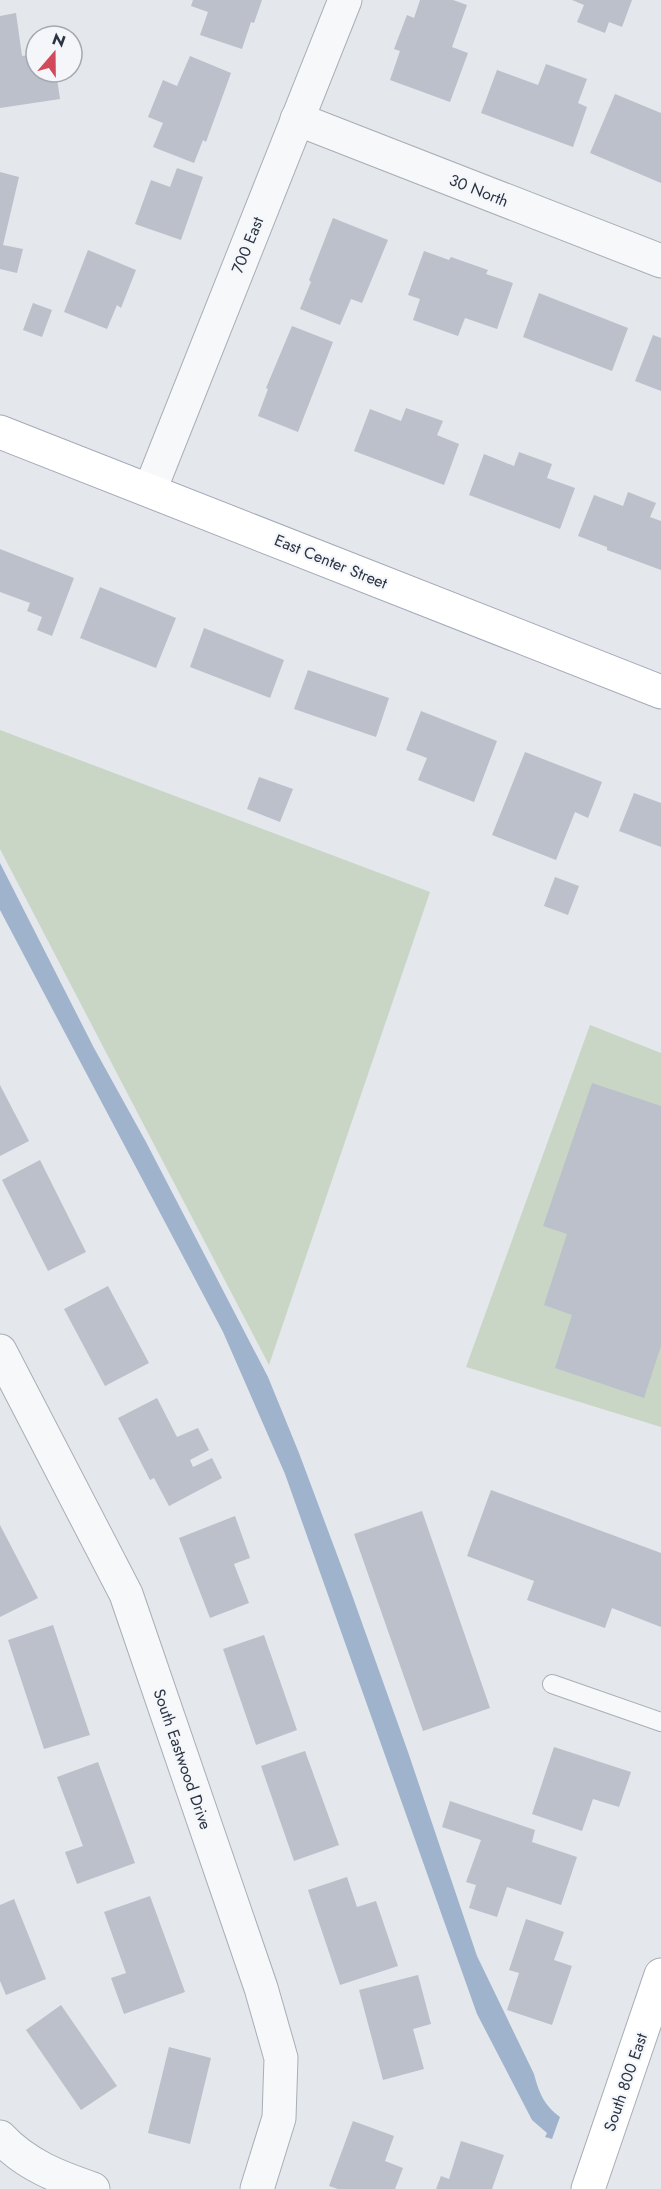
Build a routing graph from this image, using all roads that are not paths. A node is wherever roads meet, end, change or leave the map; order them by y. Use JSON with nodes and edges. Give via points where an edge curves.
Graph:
{"nodes":[{"id":1,"x":345,"y":0,"type":"edge"},
{"id":2,"x":297,"y":119,"type":"junction"},
{"id":3,"x":661,"y":261,"type":"edge"},
{"id":4,"x":0,"y":432,"type":"edge"},
{"id":5,"x":150,"y":490,"type":"junction"},
{"id":6,"x":661,"y":692,"type":"edge"},
{"id":7,"x":0,"y":1350,"type":"edge"},
{"id":8,"x":552,"y":1684,"type":"dead end"},
{"id":9,"x":661,"y":1722,"type":"edge"},
{"id":10,"x":661,"y":1975,"type":"edge"},
{"id":11,"x":0,"y":2137,"type":"edge"},
{"id":12,"x":93,"y":2189,"type":"edge"},
{"id":13,"x":257,"y":2189,"type":"edge"},
{"id":14,"x":588,"y":2189,"type":"edge"}],
"edges":[{"from":1,"to":2,"type":"street","name":"700 East"},
{"from":2,"to":3,"type":"street","name":"30 North"},
{"from":2,"to":5,"type":"street","name":"700 East"},
{"from":4,"to":5,"type":"main road","name":"East Center Street"},
{"from":5,"to":6,"type":"main road","name":"East Center Street"},
{"from":7,"to":13,"type":"street","name":"South Eastwood Drive","via":[[126,1594],[261,1988],[281,2058],[279,2118]]},
{"from":8,"to":9,"type":"lane"},
{"from":10,"to":14,"type":"main road","name":"South 800 East"},
{"from":11,"to":12,"type":"street","via":[[33,2165]]}]}
